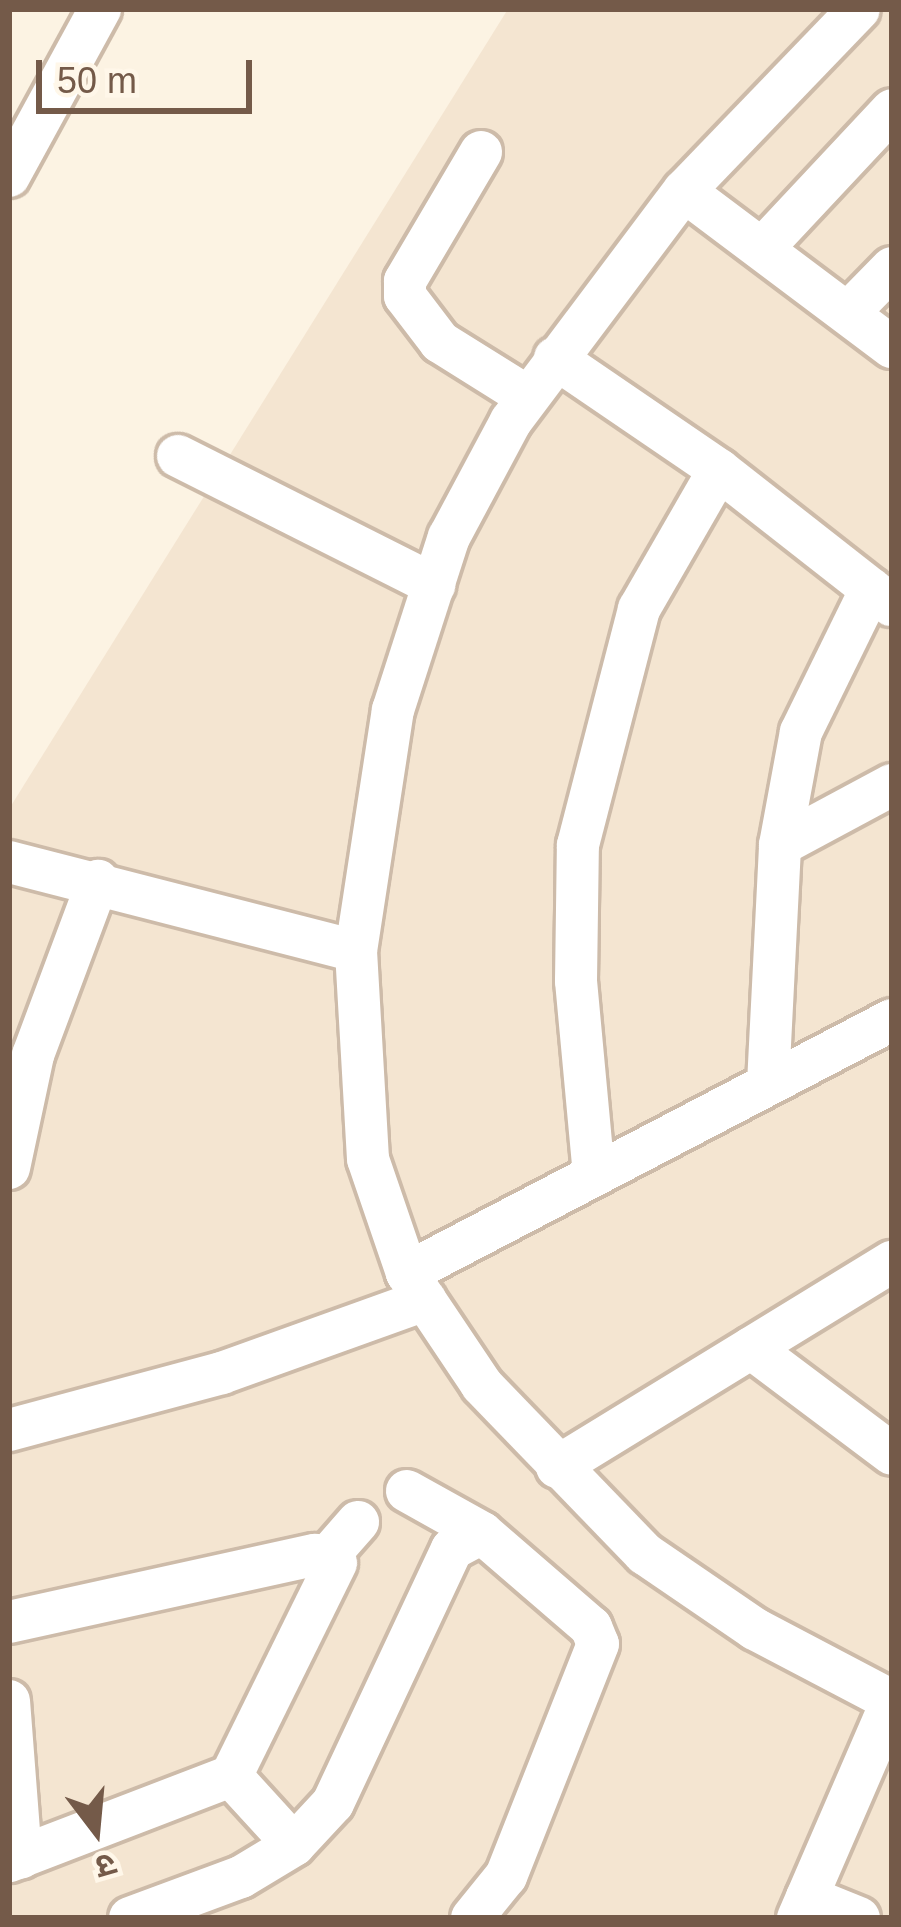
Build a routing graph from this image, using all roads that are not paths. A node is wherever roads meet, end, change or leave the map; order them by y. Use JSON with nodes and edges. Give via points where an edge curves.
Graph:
{"nodes":[{"id":1,"x":100,"y":9,"type":"edge"},
{"id":2,"x":860,"y":9,"type":"edge"},
{"id":3,"x":892,"y":110,"type":"edge"},
{"id":4,"x":481,"y":152,"type":"dead end"},
{"id":5,"x":9,"y":176,"type":"edge"},
{"id":6,"x":684,"y":191,"type":"junction"},
{"id":7,"x":761,"y":249,"type":"junction"},
{"id":8,"x":892,"y":268,"type":"edge"},
{"id":9,"x":848,"y":314,"type":"junction"},
{"id":10,"x":892,"y":347,"type":"edge"},
{"id":11,"x":555,"y":358,"type":"junction"},
{"id":12,"x":528,"y":397,"type":"junction"},
{"id":13,"x":178,"y":457,"type":"dead end"},
{"id":14,"x":719,"y":470,"type":"junction"},
{"id":15,"x":434,"y":585,"type":"junction"},
{"id":16,"x":881,"y":598,"type":"edge"},
{"id":17,"x":892,"y":784,"type":"edge"},
{"id":18,"x":780,"y":845,"type":"junction"},
{"id":19,"x":9,"y":862,"type":"edge"},
{"id":20,"x":98,"y":881,"type":"junction"},
{"id":21,"x":356,"y":951,"type":"junction"},
{"id":22,"x":892,"y":1020,"type":"edge"},
{"id":23,"x":768,"y":1084,"type":"junction"},
{"id":24,"x":9,"y":1168,"type":"edge"},
{"id":25,"x":594,"y":1175,"type":"junction"},
{"id":26,"x":892,"y":1262,"type":"edge"},
{"id":27,"x":416,"y":1286,"type":"junction"},
{"id":28,"x":751,"y":1348,"type":"junction"},
{"id":29,"x":9,"y":1430,"type":"edge"},
{"id":30,"x":892,"y":1454,"type":"edge"},
{"id":31,"x":557,"y":1467,"type":"junction"},
{"id":32,"x":407,"y":1491,"type":"dead end"},
{"id":33,"x":358,"y":1522,"type":"dead end"},
{"id":34,"x":482,"y":1533,"type":"junction"},
{"id":35,"x":329,"y":1556,"type":"junction"},
{"id":36,"x":9,"y":1622,"type":"edge"},
{"id":37,"x":9,"y":1701,"type":"edge"},
{"id":38,"x":892,"y":1701,"type":"edge"},
{"id":39,"x":231,"y":1776,"type":"junction"},
{"id":40,"x":294,"y":1845,"type":"junction"},
{"id":41,"x":15,"y":1859,"type":"edge"},
{"id":42,"x":802,"y":1907,"type":"edge"},
{"id":43,"x":469,"y":1917,"type":"edge"},
{"id":44,"x":130,"y":1918,"type":"edge"},
{"id":45,"x":859,"y":1918,"type":"edge"}],
"edges":[{"from":1,"to":5,"type":"street"},
{"from":2,"to":6,"type":"street"},
{"from":3,"to":7,"type":"street"},
{"from":4,"to":12,"type":"street","via":[[405,281],[405,296],[440,342]]},
{"from":6,"to":7,"type":"street"},
{"from":6,"to":11,"type":"street"},
{"from":7,"to":9,"type":"street"},
{"from":8,"to":9,"type":"street"},
{"from":9,"to":10,"type":"street"},
{"from":11,"to":12,"type":"street"},
{"from":11,"to":14,"type":"street"},
{"from":12,"to":15,"type":"street","via":[[449,537]]},
{"from":13,"to":15,"type":"street"},
{"from":14,"to":16,"type":"street"},
{"from":14,"to":25,"type":"street","via":[[639,609],[578,844],[576,981]]},
{"from":15,"to":21,"type":"street","via":[[393,710]]},
{"from":16,"to":18,"type":"street","via":[[801,732]]},
{"from":17,"to":18,"type":"street"},
{"from":18,"to":23,"type":"street"},
{"from":19,"to":20,"type":"street"},
{"from":20,"to":21,"type":"street"},
{"from":20,"to":24,"type":"street","via":[[33,1055]]},
{"from":21,"to":27,"type":"street","via":[[368,1159]]},
{"from":22,"to":23,"type":"street"},
{"from":23,"to":25,"type":"street"},
{"from":25,"to":27,"type":"street"},
{"from":26,"to":28,"type":"street"},
{"from":27,"to":29,"type":"street","via":[[222,1373]]},
{"from":27,"to":31,"type":"street","via":[[482,1384]]},
{"from":28,"to":30,"type":"street"},
{"from":28,"to":31,"type":"street"},
{"from":31,"to":38,"type":"street","via":[[645,1554],[755,1628]]},
{"from":32,"to":34,"type":"street"},
{"from":33,"to":35,"type":"street"},
{"from":34,"to":40,"type":"street","via":[[452,1550],[333,1803]]},
{"from":34,"to":43,"type":"street","via":[[591,1627],[598,1644],[506,1876]]},
{"from":35,"to":36,"type":"street"},
{"from":35,"to":39,"type":"street","via":[[336,1573]]},
{"from":37,"to":41,"type":"street"},
{"from":38,"to":42,"type":"street"},
{"from":39,"to":40,"type":"street"},
{"from":39,"to":41,"type":"street"},
{"from":40,"to":44,"type":"street","via":[[242,1877]]},
{"from":42,"to":45,"type":"street"}]}
